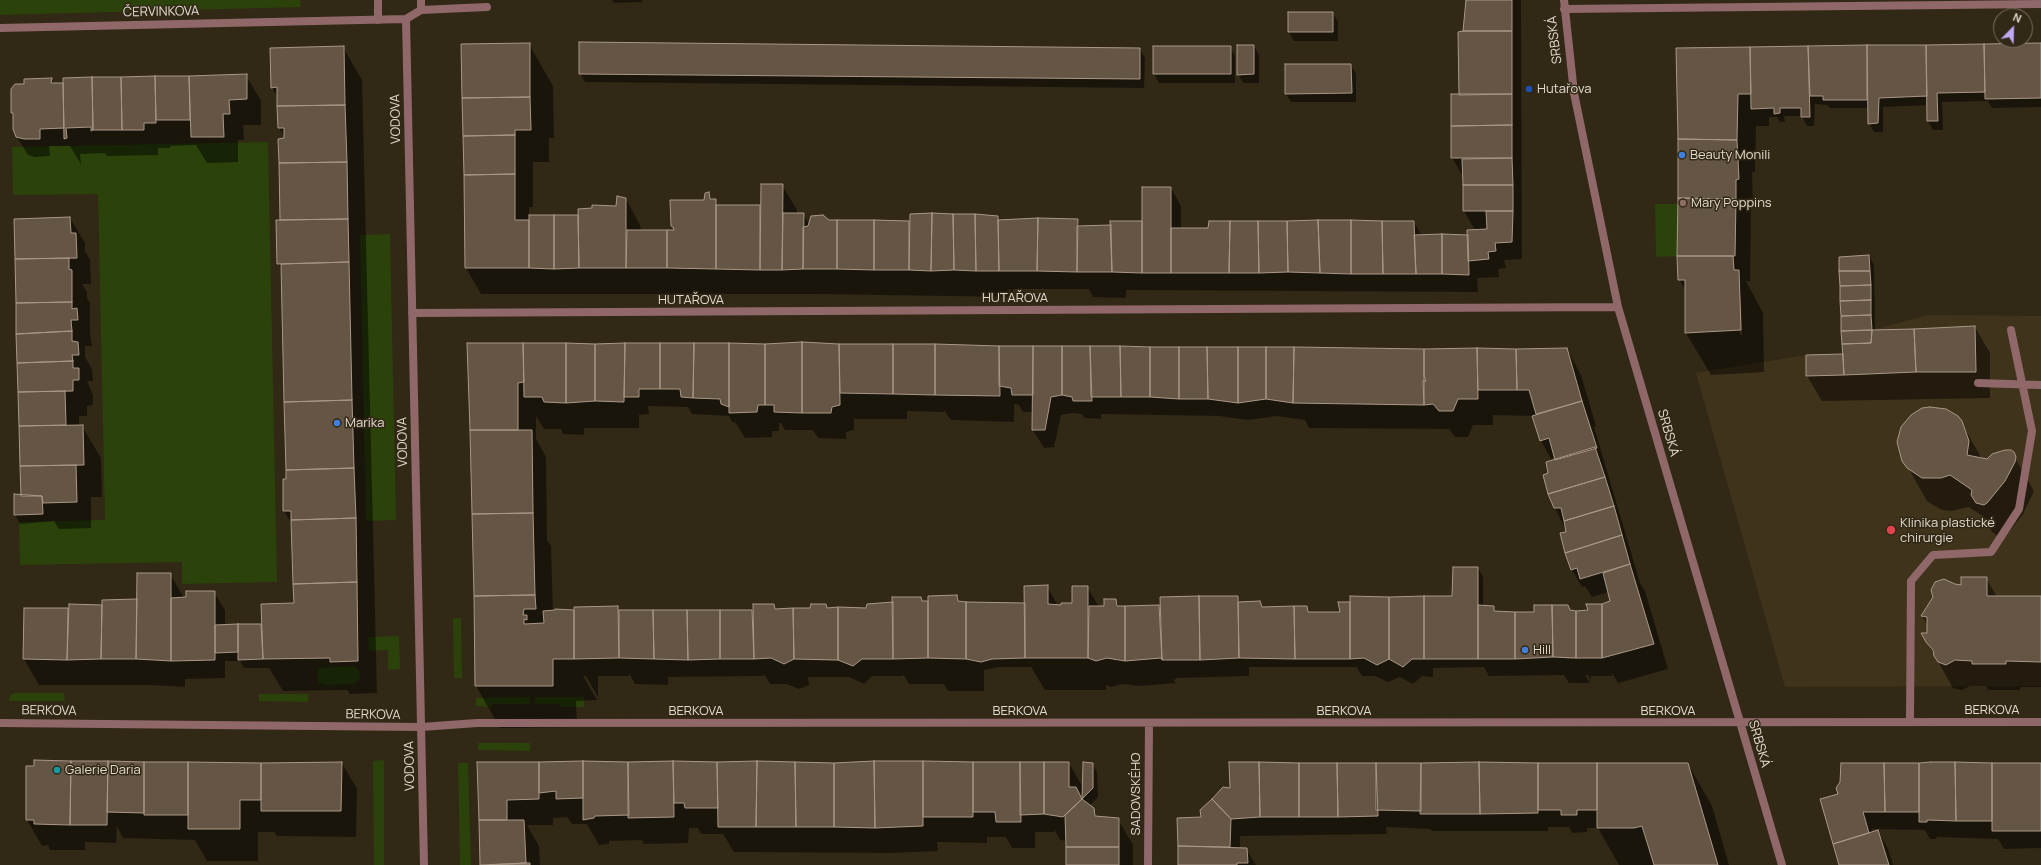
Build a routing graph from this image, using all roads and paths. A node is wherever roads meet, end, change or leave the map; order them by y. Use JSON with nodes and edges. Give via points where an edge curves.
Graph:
{"nodes":[{"id":1,"x":378,"y":0,"type":"edge"},
{"id":2,"x":421,"y":0,"type":"edge"},
{"id":3,"x":1564,"y":0,"type":"edge"},
{"id":4,"x":2041,"y":4,"type":"edge"},
{"id":5,"x":487,"y":7,"type":"dead end"},
{"id":6,"x":1564,"y":9,"type":"junction"},
{"id":7,"x":421,"y":10,"type":"junction"},
{"id":8,"x":378,"y":20,"type":"junction"},
{"id":9,"x":406,"y":20,"type":"junction"},
{"id":10,"x":0,"y":28,"type":"edge"},
{"id":11,"x":1618,"y":307,"type":"junction"},
{"id":12,"x":412,"y":313,"type":"junction"},
{"id":13,"x":2011,"y":330,"type":"dead end"},
{"id":14,"x":1978,"y":383,"type":"dead end"},
{"id":15,"x":2021,"y":385,"type":"junction"},
{"id":16,"x":2041,"y":385,"type":"edge"},
{"id":17,"x":1740,"y":722,"type":"junction"},
{"id":18,"x":1910,"y":722,"type":"junction"},
{"id":19,"x":2041,"y":722,"type":"edge"},
{"id":20,"x":0,"y":723,"type":"edge"},
{"id":21,"x":1148,"y":723,"type":"junction"},
{"id":22,"x":421,"y":727,"type":"junction"},
{"id":23,"x":424,"y":865,"type":"edge"},
{"id":24,"x":1148,"y":865,"type":"edge"},
{"id":25,"x":1782,"y":865,"type":"edge"}],
"edges":[{"from":1,"to":8,"type":"street"},
{"from":2,"to":7,"type":"street"},
{"from":3,"to":6,"type":"street","name":"SRBSKÁ"},
{"from":4,"to":6,"type":"street"},
{"from":5,"to":7,"type":"street"},
{"from":6,"to":11,"type":"street","name":"SRBSKÁ","via":[[1574,93]]},
{"from":7,"to":9,"type":"street"},
{"from":8,"to":9,"type":"street","name":"ČERVINKOVA"},
{"from":8,"to":10,"type":"street","name":"ČERVINKOVA"},
{"from":9,"to":12,"type":"street","name":"VODOVA"},
{"from":11,"to":12,"type":"street","name":"HUTAŘOVA"},
{"from":11,"to":17,"type":"street","name":"SRBSKÁ"},
{"from":12,"to":22,"type":"street","name":"VODOVA"},
{"from":13,"to":15,"type":"street"},
{"from":14,"to":15,"type":"street"},
{"from":15,"to":16,"type":"street"},
{"from":15,"to":18,"type":"street","via":[[2032,431],[2019,509],[1991,552],[1933,555],[1911,581]]},
{"from":17,"to":18,"type":"street","name":"BERKOVA"},
{"from":17,"to":21,"type":"street","name":"BERKOVA"},
{"from":17,"to":25,"type":"street","name":"SRBSKÁ"},
{"from":18,"to":19,"type":"street","name":"BERKOVA"},
{"from":20,"to":22,"type":"street","name":"BERKOVA"},
{"from":21,"to":22,"type":"street","name":"BERKOVA","via":[[477,723]]},
{"from":21,"to":24,"type":"street","name":"SADOVSKÉHO"},
{"from":22,"to":23,"type":"street","name":"VODOVA"}]}
